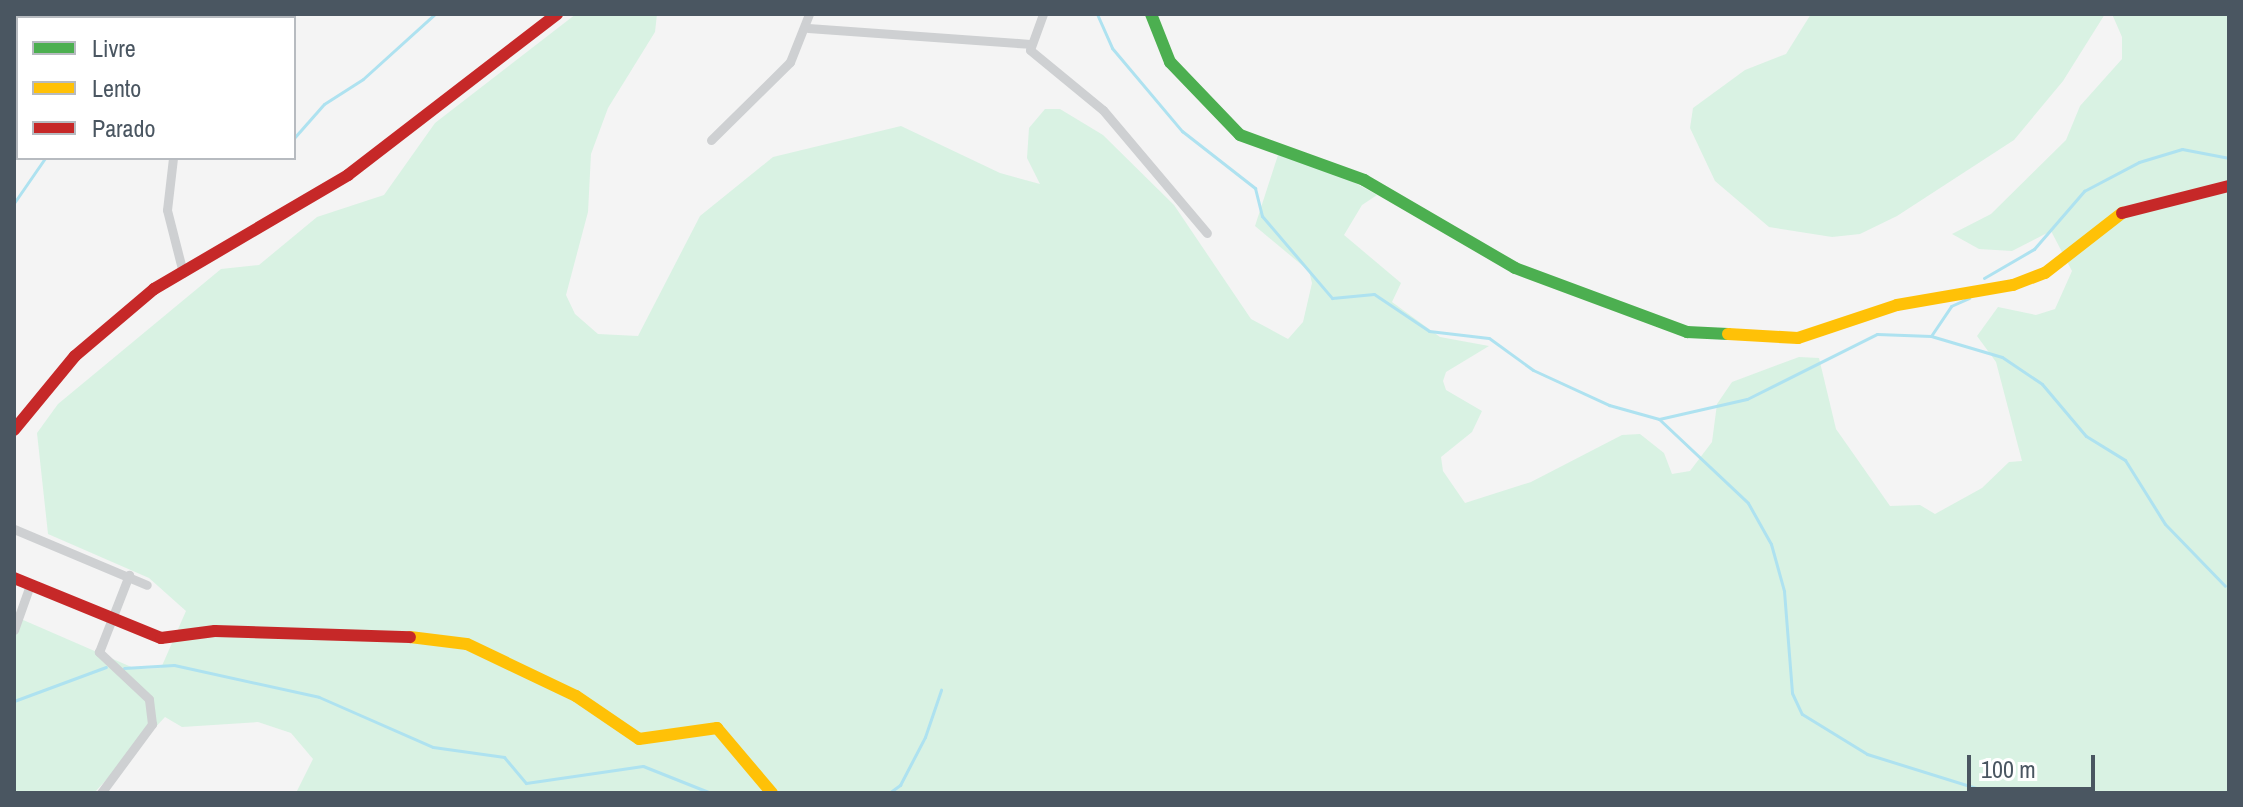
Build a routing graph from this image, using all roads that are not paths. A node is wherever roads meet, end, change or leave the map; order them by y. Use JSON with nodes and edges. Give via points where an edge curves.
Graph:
{"nodes":[{"id":1,"x":557,"y":14,"type":"edge"},
{"id":2,"x":809,"y":14,"type":"edge"},
{"id":3,"x":1043,"y":14,"type":"edge"},
{"id":4,"x":1151,"y":14,"type":"edge"},
{"id":5,"x":808,"y":28,"type":"junction"},
{"id":6,"x":1029,"y":44,"type":"junction"},
{"id":7,"x":711,"y":140,"type":"dead end"},
{"id":8,"x":173,"y":160,"type":"edge"},
{"id":9,"x":2229,"y":186,"type":"edge"},
{"id":10,"x":1207,"y":233,"type":"dead end"},
{"id":11,"x":183,"y":273,"type":"junction"},
{"id":12,"x":14,"y":430,"type":"edge"},
{"id":13,"x":14,"y":529,"type":"edge"},
{"id":14,"x":129,"y":575,"type":"junction"},
{"id":15,"x":14,"y":578,"type":"edge"},
{"id":16,"x":30,"y":585,"type":"junction"},
{"id":17,"x":147,"y":585,"type":"dead end"},
{"id":18,"x":109,"y":618,"type":"junction"},
{"id":19,"x":14,"y":630,"type":"edge"},
{"id":20,"x":101,"y":793,"type":"edge"},
{"id":21,"x":772,"y":793,"type":"edge"}],
"edges":[{"from":1,"to":11,"type":"street","via":[[348,175]]},
{"from":2,"to":5,"type":"street"},
{"from":3,"to":6,"type":"street"},
{"from":4,"to":9,"type":"street","via":[[1170,62],[1248,140],[1364,180],[1515,268],[1660,326],[1714,337],[1798,338],[1897,305],[2013,285],[2045,273],[2119,214]]},
{"from":5,"to":6,"type":"street"},
{"from":5,"to":7,"type":"street","via":[[790,62]]},
{"from":6,"to":10,"type":"street","via":[[1103,110]]},
{"from":8,"to":11,"type":"street","via":[[167,210]]},
{"from":11,"to":12,"type":"street","via":[[110,323]]},
{"from":13,"to":14,"type":"street"},
{"from":14,"to":17,"type":"street"},
{"from":14,"to":18,"type":"street"},
{"from":15,"to":16,"type":"street"},
{"from":16,"to":18,"type":"street"},
{"from":16,"to":19,"type":"street"},
{"from":18,"to":20,"type":"street","via":[[99,652],[149,699],[153,711],[146,735]]},
{"from":18,"to":21,"type":"street","via":[[171,639],[215,631],[370,633],[467,644],[576,696],[639,739],[717,728]]}]}
